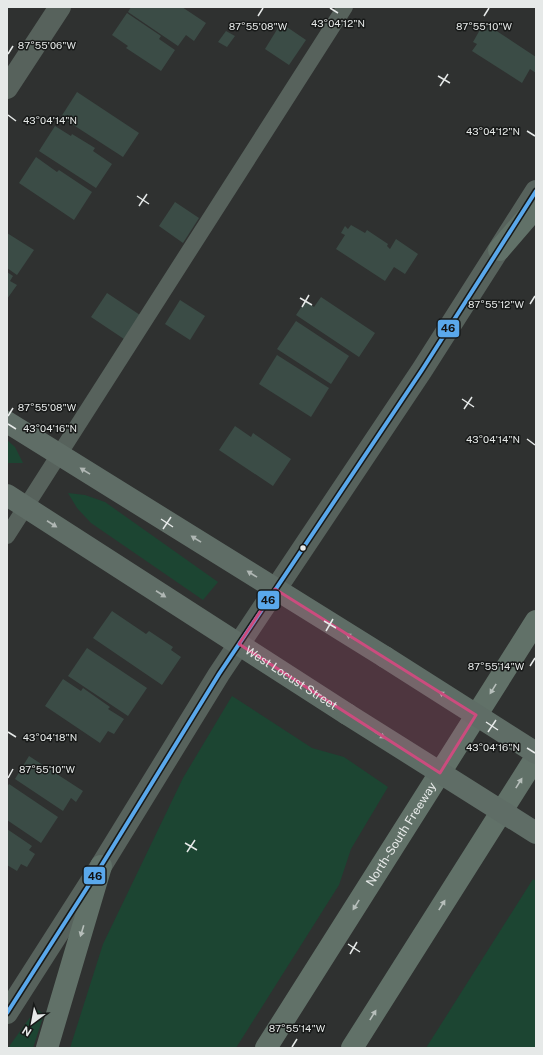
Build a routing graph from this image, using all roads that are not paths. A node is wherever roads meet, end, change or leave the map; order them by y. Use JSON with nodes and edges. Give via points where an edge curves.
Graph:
{"nodes":[{"id":1,"x":60,"y":7,"type":"edge"},
{"id":2,"x":344,"y":7,"type":"edge"},
{"id":3,"x":7,"y":88,"type":"edge"},
{"id":4,"x":536,"y":191,"type":"edge"},
{"id":5,"x":536,"y":207,"type":"edge"},
{"id":6,"x":499,"y":250,"type":"junction"},
{"id":7,"x":7,"y":422,"type":"edge"},
{"id":8,"x":59,"y":454,"type":"junction"},
{"id":9,"x":7,"y":495,"type":"edge"},
{"id":10,"x":26,"y":507,"type":"junction"},
{"id":11,"x":7,"y":536,"type":"edge"},
{"id":12,"x":275,"y":589,"type":"junction"},
{"id":13,"x":536,"y":621,"type":"edge"},
{"id":14,"x":238,"y":644,"type":"junction"},
{"id":15,"x":536,"y":753,"type":"edge"},
{"id":16,"x":536,"y":757,"type":"edge"},
{"id":17,"x":536,"y":834,"type":"edge"},
{"id":18,"x":101,"y":866,"type":"junction"},
{"id":19,"x":7,"y":1013,"type":"edge"},
{"id":20,"x":46,"y":1048,"type":"edge"},
{"id":21,"x":266,"y":1048,"type":"edge"},
{"id":22,"x":352,"y":1048,"type":"edge"}],
"edges":[{"from":1,"to":3,"type":"street"},
{"from":2,"to":8,"type":"lane"},
{"from":4,"to":6,"type":"street"},
{"from":5,"to":6,"type":"highway"},
{"from":6,"to":12,"type":"street"},
{"from":7,"to":8,"type":"main road"},
{"from":8,"to":10,"type":"lane"},
{"from":12,"to":8,"type":"main road","one_way":true},
{"from":9,"to":10,"type":"main road","name":"West Locust Street"},
{"from":10,"to":11,"type":"lane"},
{"from":10,"to":14,"type":"main road","name":"West Locust Street","one_way":true},
{"from":12,"to":14,"type":"street"},
{"from":15,"to":12,"type":"main road","one_way":true,"bridge":true},
{"from":13,"to":21,"type":"highway","name":"North-South Freeway","one_way":true},
{"from":14,"to":17,"type":"main road","name":"West Locust Street","one_way":true,"bridge":true},
{"from":14,"to":18,"type":"street"},
{"from":22,"to":16,"type":"highway","one_way":true},
{"from":18,"to":19,"type":"street"},
{"from":18,"to":20,"type":"highway","one_way":true}]}
